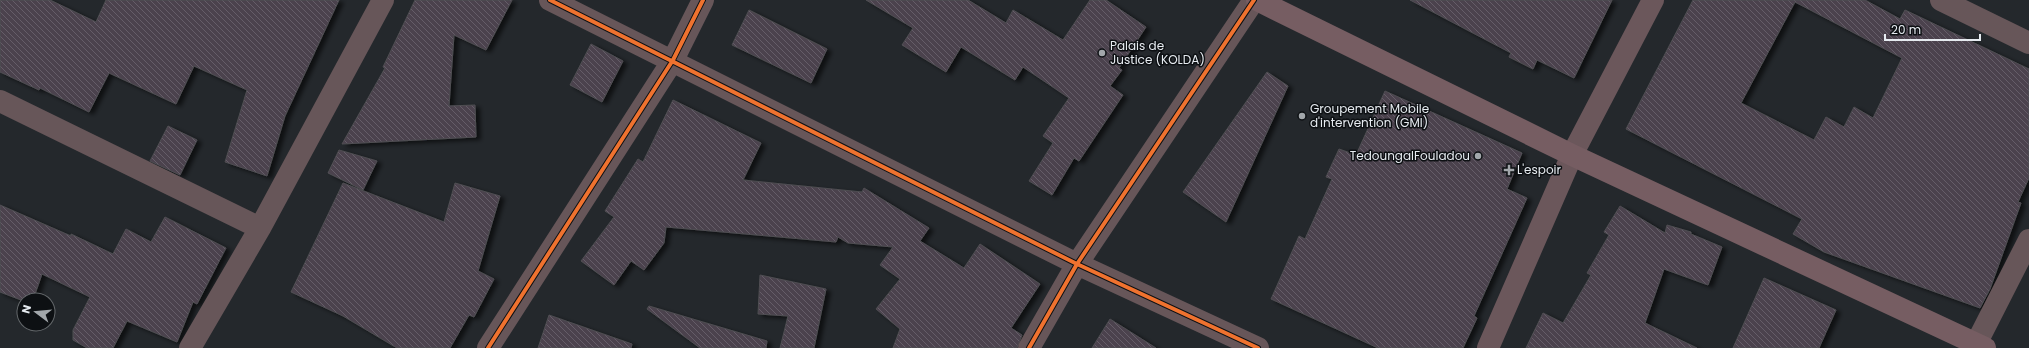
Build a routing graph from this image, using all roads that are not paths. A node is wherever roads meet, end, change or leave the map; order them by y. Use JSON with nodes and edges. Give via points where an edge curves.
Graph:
{"nodes":[{"id":1,"x":383,"y":0,"type":"edge"},
{"id":2,"x":550,"y":0,"type":"edge"},
{"id":3,"x":703,"y":0,"type":"edge"},
{"id":4,"x":1256,"y":0,"type":"edge"},
{"id":5,"x":1653,"y":0,"type":"edge"},
{"id":6,"x":1942,"y":0,"type":"edge"},
{"id":7,"x":2029,"y":43,"type":"edge"},
{"id":8,"x":672,"y":60,"type":"junction"},
{"id":9,"x":0,"y":101,"type":"edge"},
{"id":10,"x":1572,"y":155,"type":"junction"},
{"id":11,"x":260,"y":228,"type":"junction"},
{"id":12,"x":2029,"y":240,"type":"edge"},
{"id":13,"x":1077,"y":264,"type":"junction"},
{"id":14,"x":1979,"y":346,"type":"edge"},
{"id":15,"x":190,"y":348,"type":"edge"},
{"id":16,"x":488,"y":348,"type":"edge"},
{"id":17,"x":1030,"y":348,"type":"edge"},
{"id":18,"x":1258,"y":348,"type":"edge"},
{"id":19,"x":1488,"y":348,"type":"edge"}],
"edges":[{"from":1,"to":11,"type":"street"},
{"from":2,"to":8,"type":"street"},
{"from":3,"to":8,"type":"street"},
{"from":4,"to":10,"type":"main road"},
{"from":4,"to":13,"type":"street"},
{"from":5,"to":10,"type":"main road"},
{"from":6,"to":7,"type":"street"},
{"from":8,"to":13,"type":"street"},
{"from":8,"to":16,"type":"street"},
{"from":9,"to":11,"type":"street"},
{"from":10,"to":14,"type":"main road"},
{"from":10,"to":19,"type":"main road"},
{"from":11,"to":15,"type":"street"},
{"from":12,"to":14,"type":"street"},
{"from":13,"to":17,"type":"street"},
{"from":13,"to":18,"type":"street"}]}
